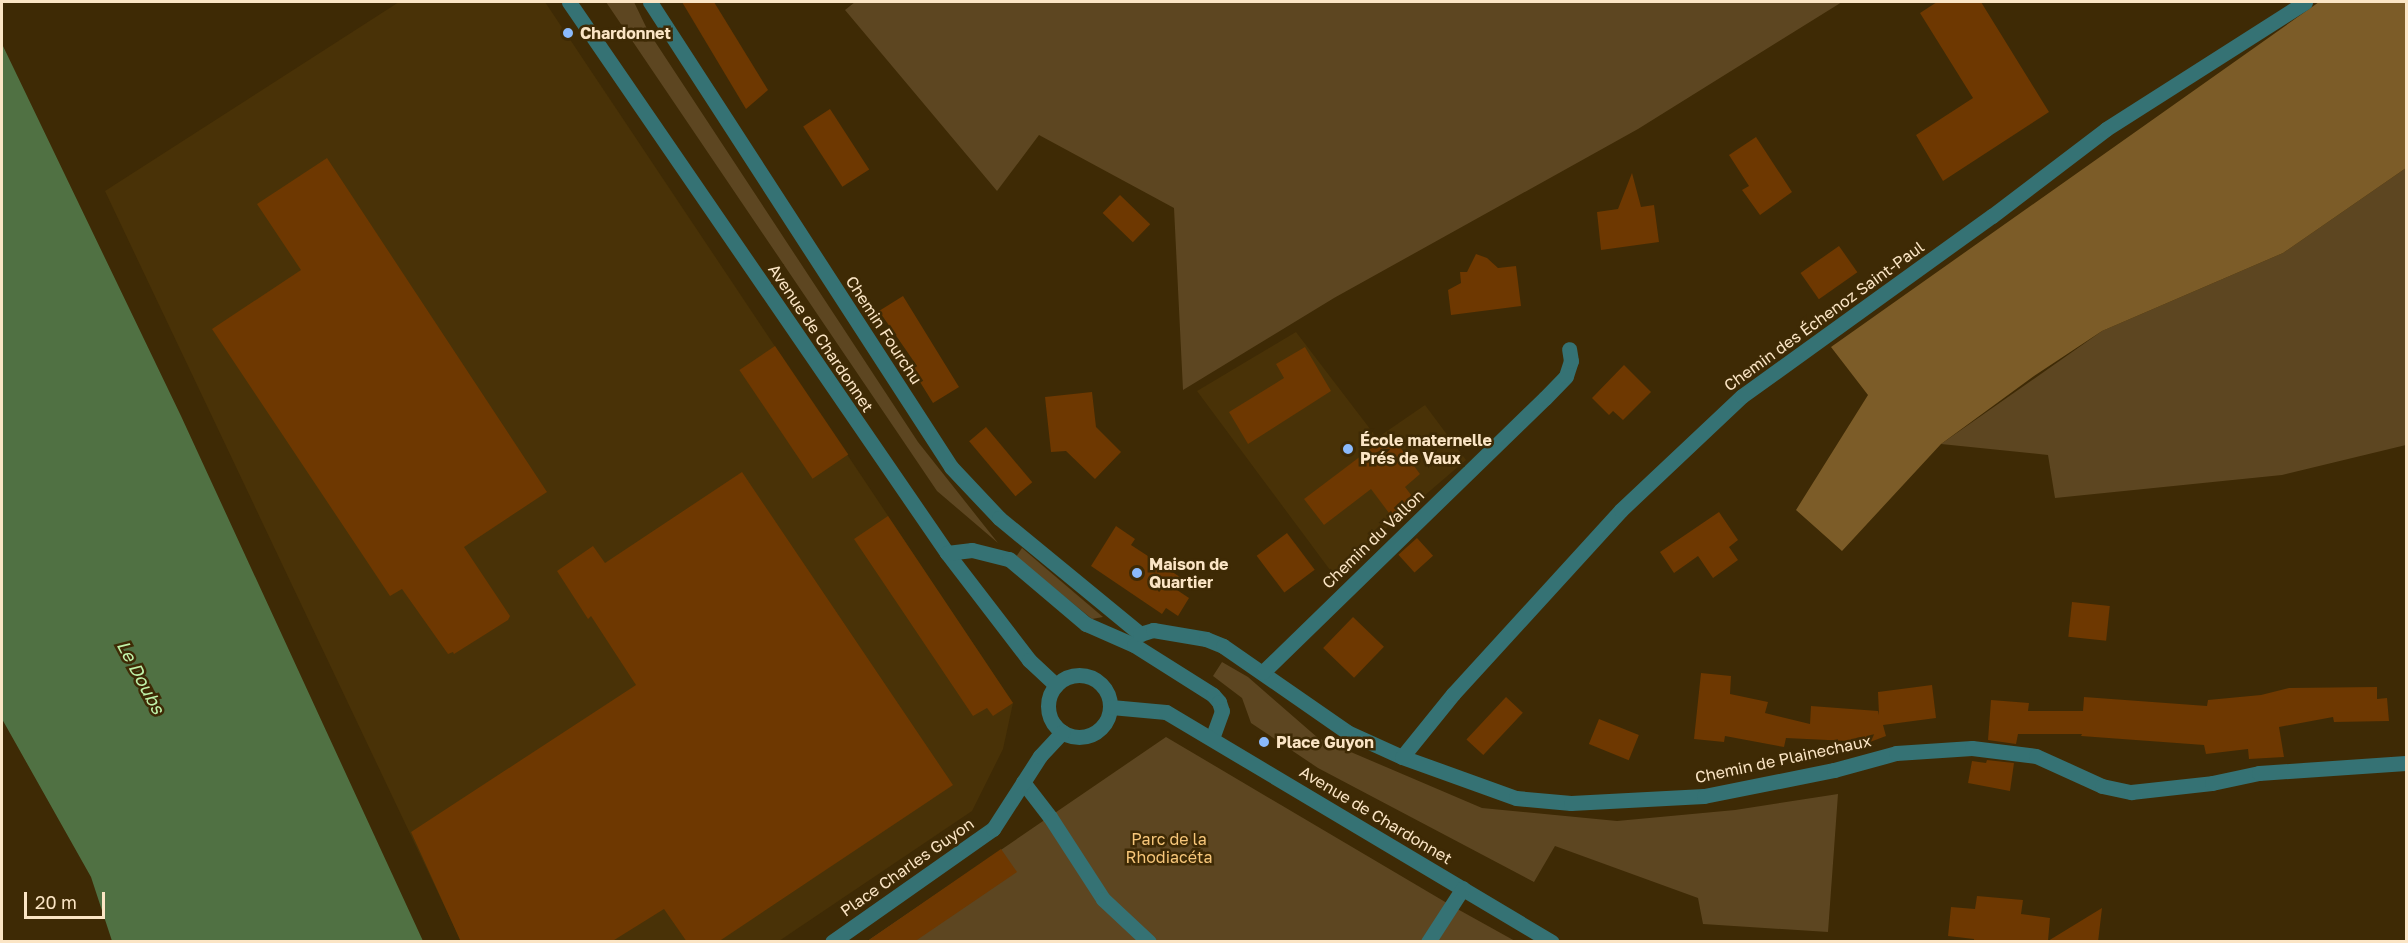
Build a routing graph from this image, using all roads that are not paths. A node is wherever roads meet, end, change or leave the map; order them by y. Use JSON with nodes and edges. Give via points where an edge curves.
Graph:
{"nodes":[{"id":1,"x":569,"y":2,"type":"edge"},
{"id":2,"x":650,"y":2,"type":"edge"},
{"id":3,"x":2305,"y":2,"type":"edge"},
{"id":4,"x":1569,"y":349,"type":"dead end"},
{"id":5,"x":947,"y":553,"type":"junction"},
{"id":6,"x":1137,"y":639,"type":"junction"},
{"id":7,"x":1263,"y":672,"type":"junction"},
{"id":8,"x":1056,"y":685,"type":"junction"},
{"id":9,"x":1111,"y":707,"type":"junction"},
{"id":10,"x":1062,"y":732,"type":"junction"},
{"id":11,"x":1212,"y":738,"type":"junction"},
{"id":12,"x":1402,"y":757,"type":"junction"},
{"id":13,"x":2406,"y":763,"type":"edge"},
{"id":14,"x":1023,"y":783,"type":"junction"},
{"id":15,"x":1463,"y":888,"type":"junction"},
{"id":16,"x":832,"y":942,"type":"edge"},
{"id":17,"x":1149,"y":942,"type":"edge"},
{"id":18,"x":1428,"y":942,"type":"edge"},
{"id":19,"x":1552,"y":942,"type":"edge"}],
"edges":[{"from":1,"to":5,"type":"street","name":"Avenue de Chardonnet"},
{"from":2,"to":6,"type":"street","name":"Chemin Fourchu","via":[[951,467],[999,518]]},
{"from":3,"to":12,"type":"street","name":"Chemin des Échenoz Saint-Paul","via":[[2106,129],[1742,396],[1621,510],[1453,694]]},
{"from":4,"to":7,"type":"street","name":"Chemin du Vallon","via":[[1566,376]]},
{"from":5,"to":6,"type":"street","via":[[972,550],[1009,559],[1086,624]]},
{"from":5,"to":8,"type":"street","name":"Avenue de Chardonnet","via":[[1029,660]]},
{"from":6,"to":7,"type":"street","name":"Chemin de Plainechaux","via":[[1154,630],[1206,639]]},
{"from":6,"to":11,"type":"street","via":[[1220,702],[1222,711]]},
{"from":7,"to":12,"type":"street","name":"Chemin de Plainechaux","via":[[1347,732]]},
{"from":8,"to":9,"type":"street","via":[[1075,675],[1086,676],[1104,687]]},
{"from":8,"to":10,"type":"street","via":[[1048,704],[1049,715]]},
{"from":9,"to":10,"type":"street","via":[[1104,725],[1089,736]]},
{"from":9,"to":11,"type":"street","name":"Avenue de Chardonnet","via":[[1166,712]]},
{"from":10,"to":14,"type":"street","name":"Place Charles Guyon"},
{"from":11,"to":15,"type":"street","name":"Avenue de Chardonnet"},
{"from":12,"to":13,"type":"street","name":"Chemin de Plainechaux","via":[[1516,798],[1570,803],[1704,796],[1834,770],[1896,753],[1972,748],[2036,756],[2102,786],[2131,792],[2259,773]]},
{"from":14,"to":16,"type":"street","name":"Place Charles Guyon","via":[[993,829]]},
{"from":14,"to":17,"type":"street","via":[[1103,899]]},
{"from":15,"to":18,"type":"street"},
{"from":15,"to":19,"type":"street","name":"Avenue de Chardonnet"}]}
